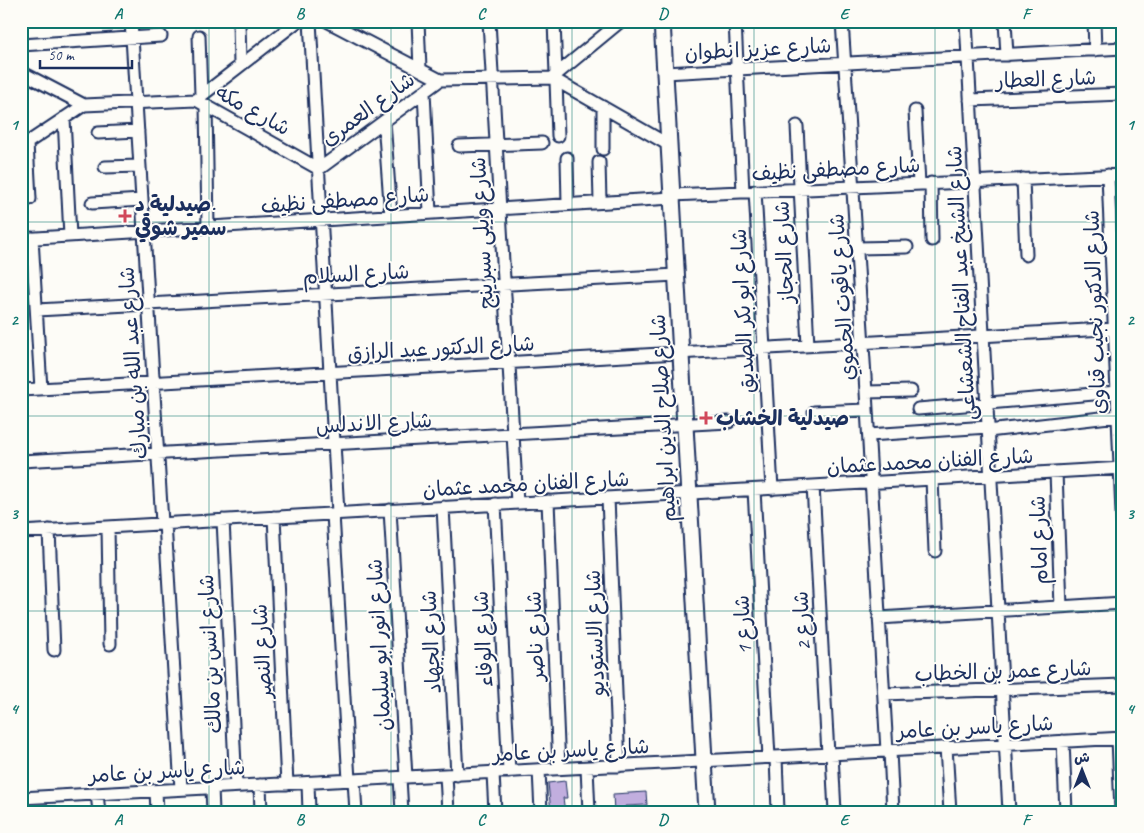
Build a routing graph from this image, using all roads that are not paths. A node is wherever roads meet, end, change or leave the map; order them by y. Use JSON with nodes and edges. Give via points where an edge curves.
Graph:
{"nodes":[{"id":1,"x":131,"y":21,"type":"edge"},
{"id":2,"x":239,"y":21,"type":"edge"},
{"id":3,"x":298,"y":21,"type":"edge"},
{"id":4,"x":310,"y":21,"type":"edge"},
{"id":5,"x":327,"y":21,"type":"edge"},
{"id":6,"x":418,"y":21,"type":"edge"},
{"id":7,"x":489,"y":21,"type":"edge"},
{"id":8,"x":554,"y":21,"type":"edge"},
{"id":9,"x":621,"y":21,"type":"edge"},
{"id":10,"x":662,"y":21,"type":"edge"},
{"id":11,"x":735,"y":21,"type":"edge"},
{"id":12,"x":842,"y":21,"type":"edge"},
{"id":13,"x":966,"y":21,"type":"edge"},
{"id":14,"x":1005,"y":21,"type":"edge"},
{"id":15,"x":1094,"y":21,"type":"edge"},
{"id":16,"x":160,"y":36,"type":"dead end"},
{"id":17,"x":199,"y":36,"type":"dead end"},
{"id":18,"x":132,"y":38,"type":"junction"},
{"id":19,"x":21,"y":45,"type":"edge"},
{"id":20,"x":1123,"y":48,"type":"edge"},
{"id":21,"x":1095,"y":50,"type":"junction"},
{"id":22,"x":1007,"y":54,"type":"junction"},
{"id":23,"x":968,"y":57,"type":"junction"},
{"id":24,"x":845,"y":63,"type":"junction"},
{"id":25,"x":240,"y":65,"type":"junction"},
{"id":26,"x":420,"y":69,"type":"junction"},
{"id":27,"x":737,"y":69,"type":"junction"},
{"id":28,"x":21,"y":72,"type":"edge"},
{"id":29,"x":665,"y":73,"type":"junction"},
{"id":30,"x":555,"y":78,"type":"junction"},
{"id":31,"x":492,"y":79,"type":"junction"},
{"id":32,"x":440,"y":80,"type":"junction"},
{"id":33,"x":424,"y":92,"type":"junction"},
{"id":34,"x":1123,"y":94,"type":"edge"},
{"id":35,"x":201,"y":100,"type":"junction"},
{"id":36,"x":970,"y":100,"type":"junction"},
{"id":37,"x":136,"y":102,"type":"junction"},
{"id":38,"x":84,"y":105,"type":"junction"},
{"id":39,"x":603,"y":107,"type":"junction"},
{"id":40,"x":915,"y":111,"type":"dead end"},
{"id":41,"x":64,"y":118,"type":"junction"},
{"id":42,"x":384,"y":121,"type":"junction"},
{"id":43,"x":796,"y":126,"type":"dead end"},
{"id":44,"x":138,"y":131,"type":"junction"},
{"id":45,"x":98,"y":133,"type":"dead end"},
{"id":46,"x":558,"y":136,"type":"dead end"},
{"id":47,"x":542,"y":143,"type":"dead end"},
{"id":48,"x":496,"y":144,"type":"junction"},
{"id":49,"x":24,"y":145,"type":"edge"},
{"id":50,"x":669,"y":145,"type":"junction"},
{"id":51,"x":459,"y":146,"type":"dead end"},
{"id":52,"x":603,"y":149,"type":"dead end"},
{"id":53,"x":567,"y":158,"type":"dead end"},
{"id":54,"x":599,"y":162,"type":"dead end"},
{"id":55,"x":140,"y":166,"type":"junction"},
{"id":56,"x":105,"y":167,"type":"dead end"},
{"id":57,"x":319,"y":169,"type":"junction"},
{"id":58,"x":1108,"y":175,"type":"junction"},
{"id":59,"x":1123,"y":175,"type":"edge"},
{"id":60,"x":1023,"y":179,"type":"junction"},
{"id":61,"x":974,"y":181,"type":"junction"},
{"id":62,"x":925,"y":184,"type":"junction"},
{"id":63,"x":854,"y":187,"type":"junction"},
{"id":64,"x":800,"y":189,"type":"junction"},
{"id":65,"x":755,"y":191,"type":"junction"},
{"id":66,"x":743,"y":192,"type":"junction"},
{"id":67,"x":672,"y":196,"type":"junction"},
{"id":68,"x":30,"y":199,"type":"dead end"},
{"id":69,"x":142,"y":200,"type":"junction"},
{"id":70,"x":600,"y":202,"type":"junction"},
{"id":71,"x":92,"y":203,"type":"dead end"},
{"id":72,"x":568,"y":204,"type":"junction"},
{"id":73,"x":500,"y":209,"type":"junction"},
{"id":74,"x":430,"y":213,"type":"junction"},
{"id":75,"x":391,"y":216,"type":"junction"},
{"id":76,"x":322,"y":220,"type":"junction"},
{"id":77,"x":208,"y":227,"type":"junction"},
{"id":78,"x":144,"y":231,"type":"junction"},
{"id":79,"x":70,"y":236,"type":"junction"},
{"id":80,"x":27,"y":238,"type":"edge"},
{"id":81,"x":932,"y":240,"type":"dead end"},
{"id":82,"x":907,"y":247,"type":"dead end"},
{"id":83,"x":857,"y":248,"type":"junction"},
{"id":84,"x":1026,"y":255,"type":"dead end"},
{"id":85,"x":676,"y":276,"type":"junction"},
{"id":86,"x":504,"y":285,"type":"junction"},
{"id":87,"x":326,"y":294,"type":"junction"},
{"id":88,"x":148,"y":304,"type":"junction"},
{"id":89,"x":37,"y":310,"type":"junction"},
{"id":90,"x":1118,"y":328,"type":"edge"},
{"id":91,"x":983,"y":336,"type":"junction"},
{"id":92,"x":863,"y":343,"type":"junction"},
{"id":93,"x":808,"y":346,"type":"junction"},
{"id":94,"x":764,"y":349,"type":"junction"},
{"id":95,"x":681,"y":353,"type":"junction"},
{"id":96,"x":509,"y":363,"type":"junction"},
{"id":97,"x":330,"y":373,"type":"junction"},
{"id":98,"x":153,"y":383,"type":"junction"},
{"id":99,"x":41,"y":389,"type":"junction"},
{"id":100,"x":21,"y":390,"type":"edge"},
{"id":101,"x":866,"y":392,"type":"junction"},
{"id":102,"x":911,"y":392,"type":"dead end"},
{"id":103,"x":1117,"y":392,"type":"junction"},
{"id":104,"x":986,"y":404,"type":"junction"},
{"id":105,"x":868,"y":410,"type":"junction"},
{"id":106,"x":918,"y":410,"type":"dead end"},
{"id":107,"x":814,"y":412,"type":"dead end"},
{"id":108,"x":1118,"y":416,"type":"junction"},
{"id":109,"x":729,"y":422,"type":"dead end"},
{"id":110,"x":685,"y":424,"type":"junction"},
{"id":111,"x":988,"y":429,"type":"junction"},
{"id":112,"x":512,"y":434,"type":"junction"},
{"id":113,"x":869,"y":436,"type":"junction"},
{"id":114,"x":334,"y":444,"type":"junction"},
{"id":115,"x":158,"y":454,"type":"junction"},
{"id":116,"x":21,"y":461,"type":"edge"},
{"id":117,"x":1121,"y":468,"type":"edge"},
{"id":118,"x":1056,"y":472,"type":"junction"},
{"id":119,"x":990,"y":476,"type":"junction"},
{"id":120,"x":932,"y":479,"type":"junction"},
{"id":121,"x":871,"y":483,"type":"junction"},
{"id":122,"x":813,"y":486,"type":"junction"},
{"id":123,"x":772,"y":488,"type":"junction"},
{"id":124,"x":754,"y":490,"type":"junction"},
{"id":125,"x":689,"y":493,"type":"junction"},
{"id":126,"x":608,"y":498,"type":"junction"},
{"id":127,"x":548,"y":501,"type":"junction"},
{"id":128,"x":517,"y":503,"type":"junction"},
{"id":129,"x":495,"y":504,"type":"junction"},
{"id":130,"x":443,"y":507,"type":"junction"},
{"id":131,"x":390,"y":510,"type":"junction"},
{"id":132,"x":336,"y":514,"type":"junction"},
{"id":133,"x":274,"y":517,"type":"junction"},
{"id":134,"x":223,"y":520,"type":"junction"},
{"id":135,"x":164,"y":523,"type":"junction"},
{"id":136,"x":108,"y":526,"type":"junction"},
{"id":137,"x":49,"y":530,"type":"junction"},
{"id":138,"x":21,"y":532,"type":"edge"},
{"id":139,"x":1123,"y":538,"type":"edge"},
{"id":140,"x":935,"y":551,"type":"dead end"},
{"id":141,"x":1123,"y":604,"type":"edge"},
{"id":142,"x":1061,"y":607,"type":"junction"},
{"id":143,"x":998,"y":611,"type":"junction"},
{"id":144,"x":879,"y":618,"type":"junction"},
{"id":145,"x":110,"y":644,"type":"dead end"},
{"id":146,"x":54,"y":650,"type":"dead end"},
{"id":147,"x":1123,"y":685,"type":"edge"},
{"id":148,"x":1002,"y":690,"type":"junction"},
{"id":149,"x":884,"y":694,"type":"junction"},
{"id":150,"x":1120,"y":738,"type":"edge"},
{"id":151,"x":1063,"y":741,"type":"junction"},
{"id":152,"x":1005,"y":744,"type":"junction"},
{"id":153,"x":946,"y":747,"type":"junction"},
{"id":154,"x":889,"y":751,"type":"junction"},
{"id":155,"x":830,"y":754,"type":"junction"},
{"id":156,"x":772,"y":757,"type":"junction"},
{"id":157,"x":704,"y":761,"type":"junction"},
{"id":158,"x":619,"y":766,"type":"junction"},
{"id":159,"x":587,"y":768,"type":"junction"},
{"id":160,"x":559,"y":769,"type":"junction"},
{"id":161,"x":539,"y":770,"type":"junction"},
{"id":162,"x":509,"y":772,"type":"junction"},
{"id":163,"x":493,"y":773,"type":"junction"},
{"id":164,"x":452,"y":775,"type":"junction"},
{"id":165,"x":403,"y":778,"type":"junction"},
{"id":166,"x":351,"y":780,"type":"junction"},
{"id":167,"x":308,"y":782,"type":"junction"},
{"id":168,"x":286,"y":784,"type":"junction"},
{"id":169,"x":260,"y":785,"type":"junction"},
{"id":170,"x":236,"y":786,"type":"junction"},
{"id":171,"x":212,"y":788,"type":"junction"},
{"id":172,"x":181,"y":789,"type":"junction"},
{"id":173,"x":156,"y":791,"type":"junction"},
{"id":174,"x":97,"y":794,"type":"junction"},
{"id":175,"x":21,"y":798,"type":"edge"},
{"id":176,"x":98,"y":812,"type":"edge"},
{"id":177,"x":158,"y":812,"type":"edge"},
{"id":178,"x":213,"y":812,"type":"edge"},
{"id":179,"x":261,"y":812,"type":"edge"},
{"id":180,"x":309,"y":812,"type":"edge"},
{"id":181,"x":356,"y":812,"type":"edge"},
{"id":182,"x":402,"y":812,"type":"edge"},
{"id":183,"x":448,"y":812,"type":"edge"},
{"id":184,"x":495,"y":812,"type":"edge"},
{"id":185,"x":542,"y":812,"type":"edge"},
{"id":186,"x":589,"y":812,"type":"edge"},
{"id":187,"x":707,"y":812,"type":"edge"},
{"id":188,"x":778,"y":812,"type":"edge"},
{"id":189,"x":835,"y":812,"type":"edge"},
{"id":190,"x":893,"y":812,"type":"edge"},
{"id":191,"x":950,"y":812,"type":"edge"},
{"id":192,"x":1009,"y":812,"type":"edge"},
{"id":193,"x":1066,"y":812,"type":"edge"},
{"id":194,"x":1121,"y":812,"type":"edge"}],
"edges":[{"from":1,"to":18,"type":"street","name":"شارع عبد الله بن مبارك"},
{"from":2,"to":25,"type":"street"},
{"from":3,"to":25,"type":"street"},
{"from":4,"to":57,"type":"street"},
{"from":5,"to":26,"type":"street"},
{"from":6,"to":26,"type":"street"},
{"from":7,"to":31,"type":"street","name":"شارع ويلى سبرينج"},
{"from":8,"to":30,"type":"street"},
{"from":9,"to":30,"type":"street"},
{"from":10,"to":29,"type":"street","name":"شارع صلاح الدين ابراهيم"},
{"from":11,"to":27,"type":"street"},
{"from":12,"to":24,"type":"street","name":"شارع ياقوت الحموي"},
{"from":13,"to":23,"type":"street","name":"شارع الشيخ عبد الفتاح الشعشاعى"},
{"from":14,"to":22,"type":"street"},
{"from":15,"to":21,"type":"street"},
{"from":16,"to":18,"type":"street"},
{"from":17,"to":35,"type":"street"},
{"from":18,"to":19,"type":"street"},
{"from":18,"to":37,"type":"street","name":"شارع عبد الله بن مبارك"},
{"from":20,"to":21,"type":"street","name":"شارع عزيز انطوان"},
{"from":21,"to":22,"type":"street","name":"شارع عزيز انطوان"},
{"from":22,"to":23,"type":"street","name":"شارع عزيز انطوان"},
{"from":23,"to":24,"type":"street","name":"شارع عزيز انطوان"},
{"from":23,"to":36,"type":"street","name":"شارع الشيخ عبد الفتاح الشعشاعى"},
{"from":24,"to":27,"type":"street","name":"شارع عزيز انطوان"},
{"from":24,"to":63,"type":"street","name":"شارع ياقوت الحموي"},
{"from":25,"to":35,"type":"street"},
{"from":26,"to":32,"type":"street"},
{"from":27,"to":29,"type":"street","name":"شارع عزيز انطوان"},
{"from":27,"to":66,"type":"street"},
{"from":28,"to":38,"type":"street"},
{"from":29,"to":50,"type":"street","name":"شارع صلاح الدين ابراهيم"},
{"from":30,"to":31,"type":"street"},
{"from":30,"to":39,"type":"street"},
{"from":30,"to":46,"type":"street"},
{"from":31,"to":32,"type":"street"},
{"from":31,"to":48,"type":"street","name":"شارع ويلى سبرينج"},
{"from":32,"to":33,"type":"street","name":"شارع العمرى"},
{"from":33,"to":42,"type":"street","name":"شارع العمرى"},
{"from":33,"to":74,"type":"street"},
{"from":34,"to":36,"type":"street","name":"شارع العطار"},
{"from":35,"to":37,"type":"street"},
{"from":35,"to":57,"type":"street","name":"شارع مكه"},
{"from":35,"to":77,"type":"street"},
{"from":36,"to":61,"type":"street","name":"شارع الشيخ عبد الفتاح الشعشاعى"},
{"from":37,"to":38,"type":"street"},
{"from":37,"to":44,"type":"street","name":"شارع عبد الله بن مبارك"},
{"from":38,"to":41,"type":"street"},
{"from":39,"to":50,"type":"street"},
{"from":39,"to":52,"type":"street"},
{"from":40,"to":62,"type":"street"},
{"from":41,"to":49,"type":"street"},
{"from":41,"to":79,"type":"street"},
{"from":42,"to":57,"type":"street","name":"شارع العمرى"},
{"from":42,"to":75,"type":"street"},
{"from":43,"to":64,"type":"street","name":"شارع الحجاز"},
{"from":44,"to":45,"type":"street"},
{"from":44,"to":55,"type":"street","name":"شارع عبد الله بن مبارك"},
{"from":47,"to":48,"type":"street"},
{"from":48,"to":51,"type":"street"},
{"from":48,"to":73,"type":"street","name":"شارع ويلى سبرينج"},
{"from":49,"to":68,"type":"street"},
{"from":50,"to":67,"type":"street","name":"شارع صلاح الدين ابراهيم"},
{"from":53,"to":72,"type":"street"},
{"from":54,"to":70,"type":"street"},
{"from":55,"to":56,"type":"street"},
{"from":55,"to":69,"type":"street","name":"شارع عبد الله بن مبارك"},
{"from":57,"to":76,"type":"street"},
{"from":58,"to":59,"type":"street","name":"شارع مصطفى نظيف"},
{"from":58,"to":60,"type":"street","name":"شارع مصطفى نظيف"},
{"from":58,"to":90,"type":"street","name":"شارع الدكتور نجيب قناوى"},
{"from":60,"to":61,"type":"street","name":"شارع مصطفى نظيف"},
{"from":60,"to":84,"type":"street"},
{"from":61,"to":62,"type":"street","name":"شارع مصطفى نظيف"},
{"from":61,"to":91,"type":"street","name":"شارع الشيخ عبد الفتاح الشعشاعى"},
{"from":62,"to":63,"type":"street","name":"شارع مصطفى نظيف"},
{"from":62,"to":81,"type":"street"},
{"from":63,"to":64,"type":"street","name":"شارع مصطفى نظيف"},
{"from":63,"to":83,"type":"street","name":"شارع ياقوت الحموي"},
{"from":64,"to":65,"type":"street","name":"شارع مصطفى نظيف"},
{"from":64,"to":93,"type":"street","name":"شارع الحجاز"},
{"from":65,"to":66,"type":"street","name":"شارع مصطفى نظيف"},
{"from":65,"to":94,"type":"street","name":"شارع ابو بكر الصديق"},
{"from":66,"to":67,"type":"street","name":"شارع مصطفى نظيف"},
{"from":67,"to":70,"type":"street","name":"شارع مصطفى نظيف"},
{"from":67,"to":85,"type":"street","name":"شارع صلاح الدين ابراهيم"},
{"from":69,"to":71,"type":"street"},
{"from":69,"to":78,"type":"street","name":"شارع عبد الله بن مبارك"},
{"from":70,"to":72,"type":"street","name":"شارع مصطفى نظيف"},
{"from":72,"to":73,"type":"street","name":"شارع مصطفى نظيف"},
{"from":73,"to":74,"type":"street","name":"شارع مصطفى نظيف"},
{"from":73,"to":86,"type":"street","name":"شارع ويلى سبرينج"},
{"from":74,"to":75,"type":"street","name":"شارع مصطفى نظيف"},
{"from":75,"to":76,"type":"street","name":"شارع مصطفى نظيف"},
{"from":76,"to":77,"type":"street","name":"شارع مصطفى نظيف"},
{"from":76,"to":87,"type":"street"},
{"from":77,"to":78,"type":"street","name":"شارع مصطفى نظيف"},
{"from":78,"to":79,"type":"street","name":"شارع مصطفى نظيف"},
{"from":78,"to":88,"type":"street","name":"شارع عبد الله بن مبارك"},
{"from":79,"to":80,"type":"street","name":"شارع مصطفى نظيف"},
{"from":80,"to":89,"type":"street"},
{"from":82,"to":83,"type":"street"},
{"from":83,"to":92,"type":"street","name":"شارع ياقوت الحموي"},
{"from":85,"to":86,"type":"street","name":"شارع السلام"},
{"from":85,"to":95,"type":"street","name":"شارع صلاح الدين ابراهيم"},
{"from":86,"to":87,"type":"street","name":"شارع السلام"},
{"from":86,"to":96,"type":"street","name":"شارع ويلى سبرينج"},
{"from":87,"to":88,"type":"street","name":"شارع السلام"},
{"from":87,"to":97,"type":"street"},
{"from":88,"to":89,"type":"street","name":"شارع السلام"},
{"from":88,"to":98,"type":"street","name":"شارع عبد الله بن مبارك"},
{"from":89,"to":99,"type":"street"},
{"from":90,"to":91,"type":"street","name":"شارع الدكتور عبد الرازق"},
{"from":90,"to":103,"type":"street","name":"شارع الدكتور نجيب قناوى"},
{"from":91,"to":92,"type":"street","name":"شارع الدكتور عبد الرازق"},
{"from":91,"to":104,"type":"street","name":"شارع الشيخ عبد الفتاح الشعشاعى"},
{"from":92,"to":93,"type":"street","name":"شارع الدكتور عبد الرازق"},
{"from":92,"to":101,"type":"street","name":"شارع ياقوت الحموي"},
{"from":93,"to":94,"type":"street","name":"شارع الدكتور عبد الرازق"},
{"from":94,"to":95,"type":"street","name":"شارع الدكتور عبد الرازق"},
{"from":94,"to":123,"type":"street","name":"شارع ابو بكر الصديق"},
{"from":95,"to":96,"type":"street","name":"شارع الدكتور عبد الرازق"},
{"from":95,"to":110,"type":"street","name":"شارع صلاح الدين ابراهيم"},
{"from":96,"to":97,"type":"street","name":"شارع الدكتور عبد الرازق"},
{"from":96,"to":112,"type":"street","name":"شارع ويلى سبرينج"},
{"from":97,"to":98,"type":"street","name":"شارع الدكتور عبد الرازق"},
{"from":97,"to":114,"type":"street"},
{"from":98,"to":99,"type":"street","name":"شارع الدكتور عبد الرازق"},
{"from":98,"to":115,"type":"street","name":"شارع عبد الله بن مبارك"},
{"from":99,"to":100,"type":"street","name":"شارع الدكتور عبد الرازق"},
{"from":101,"to":102,"type":"street"},
{"from":101,"to":105,"type":"street","name":"شارع ياقوت الحموي"},
{"from":103,"to":104,"type":"street"},
{"from":103,"to":108,"type":"street","name":"شارع الدكتور نجيب قناوى"},
{"from":104,"to":106,"type":"street"},
{"from":104,"to":111,"type":"street","name":"شارع الشيخ عبد الفتاح الشعشاعى"},
{"from":105,"to":107,"type":"street"},
{"from":105,"to":113,"type":"street","name":"شارع ياقوت الحموي"},
{"from":108,"to":111,"type":"street"},
{"from":108,"to":117,"type":"street","name":"شارع الدكتور نجيب قناوى"},
{"from":109,"to":110,"type":"street","name":"شارع الاندلس"},
{"from":110,"to":112,"type":"street","name":"شارع الاندلس"},
{"from":110,"to":125,"type":"street","name":"شارع صلاح الدين ابراهيم"},
{"from":111,"to":113,"type":"street"},
{"from":111,"to":119,"type":"street","name":"شارع الشيخ عبد الفتاح الشعشاعى"},
{"from":112,"to":114,"type":"street","name":"شارع الاندلس"},
{"from":112,"to":128,"type":"street","name":"شارع ويلى سبرينج"},
{"from":113,"to":121,"type":"street","name":"شارع ياقوت الحموي"},
{"from":114,"to":115,"type":"street","name":"شارع الاندلس"},
{"from":114,"to":132,"type":"street"},
{"from":115,"to":116,"type":"street","name":"شارع الاندلس"},
{"from":115,"to":135,"type":"street","name":"شارع عبد الله بن مبارك"},
{"from":117,"to":118,"type":"street","name":"شارع الفنان محمد عثمان"},
{"from":117,"to":139,"type":"street","name":"شارع الدكتور نجيب قناوى"},
{"from":118,"to":119,"type":"street","name":"شارع الفنان محمد عثمان"},
{"from":118,"to":142,"type":"street","name":"شارع امام"},
{"from":119,"to":120,"type":"street","name":"شارع الفنان محمد عثمان"},
{"from":119,"to":143,"type":"street","name":"شارع الشيخ عبد الفتاح الشعشاعى"},
{"from":120,"to":121,"type":"street","name":"شارع الفنان محمد عثمان"},
{"from":120,"to":140,"type":"street"},
{"from":121,"to":122,"type":"street","name":"شارع الفنان محمد عثمان"},
{"from":121,"to":144,"type":"street","name":"شارع ياقوت الحموي"},
{"from":122,"to":123,"type":"street","name":"شارع الفنان محمد عثمان"},
{"from":122,"to":155,"type":"street","name":"شارع 2"},
{"from":123,"to":124,"type":"street","name":"شارع الفنان محمد عثمان"},
{"from":124,"to":125,"type":"street","name":"شارع الفنان محمد عثمان"},
{"from":124,"to":156,"type":"street","name":"شارع 1"},
{"from":125,"to":126,"type":"street","name":"شارع الفنان محمد عثمان"},
{"from":125,"to":157,"type":"street","name":"شارع صلاح الدين ابراهيم"},
{"from":126,"to":127,"type":"street","name":"شارع الفنان محمد عثمان"},
{"from":126,"to":158,"type":"street","name":"شارع الاستوديو"},
{"from":127,"to":128,"type":"street","name":"شارع الفنان محمد عثمان"},
{"from":127,"to":160,"type":"street","name":"شارع ناصر"},
{"from":128,"to":129,"type":"street","name":"شارع الفنان محمد عثمان"},
{"from":129,"to":130,"type":"street","name":"شارع الفنان محمد عثمان"},
{"from":129,"to":162,"type":"street","name":"شارع الوفاء"},
{"from":130,"to":131,"type":"street","name":"شارع الفنان محمد عثمان"},
{"from":130,"to":164,"type":"street","name":"شارع الجهاد"},
{"from":131,"to":132,"type":"street","name":"شارع الفنان محمد عثمان"},
{"from":131,"to":165,"type":"street","name":"شارع انور ابو سليمان"},
{"from":132,"to":133,"type":"street","name":"شارع الفنان محمد عثمان"},
{"from":132,"to":166,"type":"street"},
{"from":133,"to":134,"type":"street","name":"شارع الفنان محمد عثمان"},
{"from":133,"to":168,"type":"street","name":"شارع النصر"},
{"from":134,"to":135,"type":"street","name":"شارع الفنان محمد عثمان"},
{"from":134,"to":170,"type":"street","name":"شارع انس بن مالك"},
{"from":135,"to":136,"type":"street","name":"شارع الفنان محمد عثمان"},
{"from":135,"to":172,"type":"street","name":"شارع عبد الله بن مبارك"},
{"from":136,"to":137,"type":"street","name":"شارع الفنان محمد عثمان"},
{"from":136,"to":145,"type":"street"},
{"from":137,"to":138,"type":"street","name":"شارع الفنان محمد عثمان"},
{"from":137,"to":146,"type":"street"},
{"from":141,"to":142,"type":"street"},
{"from":142,"to":143,"type":"street"},
{"from":143,"to":144,"type":"street"},
{"from":143,"to":148,"type":"street","name":"شارع الشيخ عبد الفتاح الشعشاعى"},
{"from":144,"to":149,"type":"street","name":"شارع ياقوت الحموي"},
{"from":147,"to":148,"type":"street","name":"شارع عمر بن الخطاب"},
{"from":148,"to":149,"type":"street","name":"شارع عمر بن الخطاب"},
{"from":148,"to":152,"type":"street","name":"شارع الشيخ عبد الفتاح الشعشاعى"},
{"from":149,"to":154,"type":"street","name":"شارع ياقوت الحموي"},
{"from":150,"to":151,"type":"street","name":"شارع ياسر بن عامر"},
{"from":150,"to":194,"type":"street"},
{"from":151,"to":152,"type":"street","name":"شارع ياسر بن عامر"},
{"from":151,"to":193,"type":"street"},
{"from":152,"to":153,"type":"street","name":"شارع ياسر بن عامر"},
{"from":152,"to":192,"type":"street","name":"شارع الشيخ عبد الفتاح الشعشاعى"},
{"from":153,"to":154,"type":"street","name":"شارع ياسر بن عامر"},
{"from":153,"to":191,"type":"street"},
{"from":154,"to":155,"type":"street","name":"شارع ياسر بن عامر"},
{"from":154,"to":190,"type":"street","name":"شارع ياقوت الحموي"},
{"from":155,"to":156,"type":"street","name":"شارع ياسر بن عامر"},
{"from":155,"to":189,"type":"street","name":"شارع 2"},
{"from":156,"to":157,"type":"street","name":"شارع ياسر بن عامر"},
{"from":156,"to":188,"type":"street","name":"شارع 1"},
{"from":157,"to":158,"type":"street","name":"شارع ياسر بن عامر"},
{"from":157,"to":187,"type":"street","name":"شارع صلاح الدين ابراهيم"},
{"from":158,"to":159,"type":"street","name":"شارع ياسر بن عامر"},
{"from":159,"to":160,"type":"street","name":"شارع ياسر بن عامر"},
{"from":159,"to":186,"type":"street"},
{"from":160,"to":161,"type":"street","name":"شارع ياسر بن عامر"},
{"from":161,"to":162,"type":"street","name":"شارع ياسر بن عامر"},
{"from":161,"to":185,"type":"street"},
{"from":162,"to":163,"type":"street","name":"شارع ياسر بن عامر"},
{"from":163,"to":164,"type":"street","name":"شارع ياسر بن عامر"},
{"from":163,"to":184,"type":"street"},
{"from":164,"to":165,"type":"street","name":"شارع ياسر بن عامر"},
{"from":164,"to":183,"type":"street","name":"شارع الجهاد"},
{"from":165,"to":166,"type":"street","name":"شارع ياسر بن عامر"},
{"from":165,"to":182,"type":"street","name":"شارع انور ابو سليمان"},
{"from":166,"to":167,"type":"street","name":"شارع ياسر بن عامر"},
{"from":166,"to":181,"type":"street"},
{"from":167,"to":168,"type":"street","name":"شارع ياسر بن عامر"},
{"from":167,"to":180,"type":"street"},
{"from":168,"to":169,"type":"street","name":"شارع ياسر بن عامر"},
{"from":169,"to":170,"type":"street","name":"شارع ياسر بن عامر"},
{"from":169,"to":179,"type":"street"},
{"from":170,"to":171,"type":"street","name":"شارع ياسر بن عامر"},
{"from":171,"to":172,"type":"street","name":"شارع ياسر بن عامر"},
{"from":171,"to":178,"type":"street"},
{"from":172,"to":173,"type":"street","name":"شارع ياسر بن عامر"},
{"from":173,"to":174,"type":"street","name":"شارع ياسر بن عامر"},
{"from":173,"to":177,"type":"street"},
{"from":174,"to":175,"type":"street","name":"شارع ياسر بن عامر"},
{"from":174,"to":176,"type":"street"}]}
